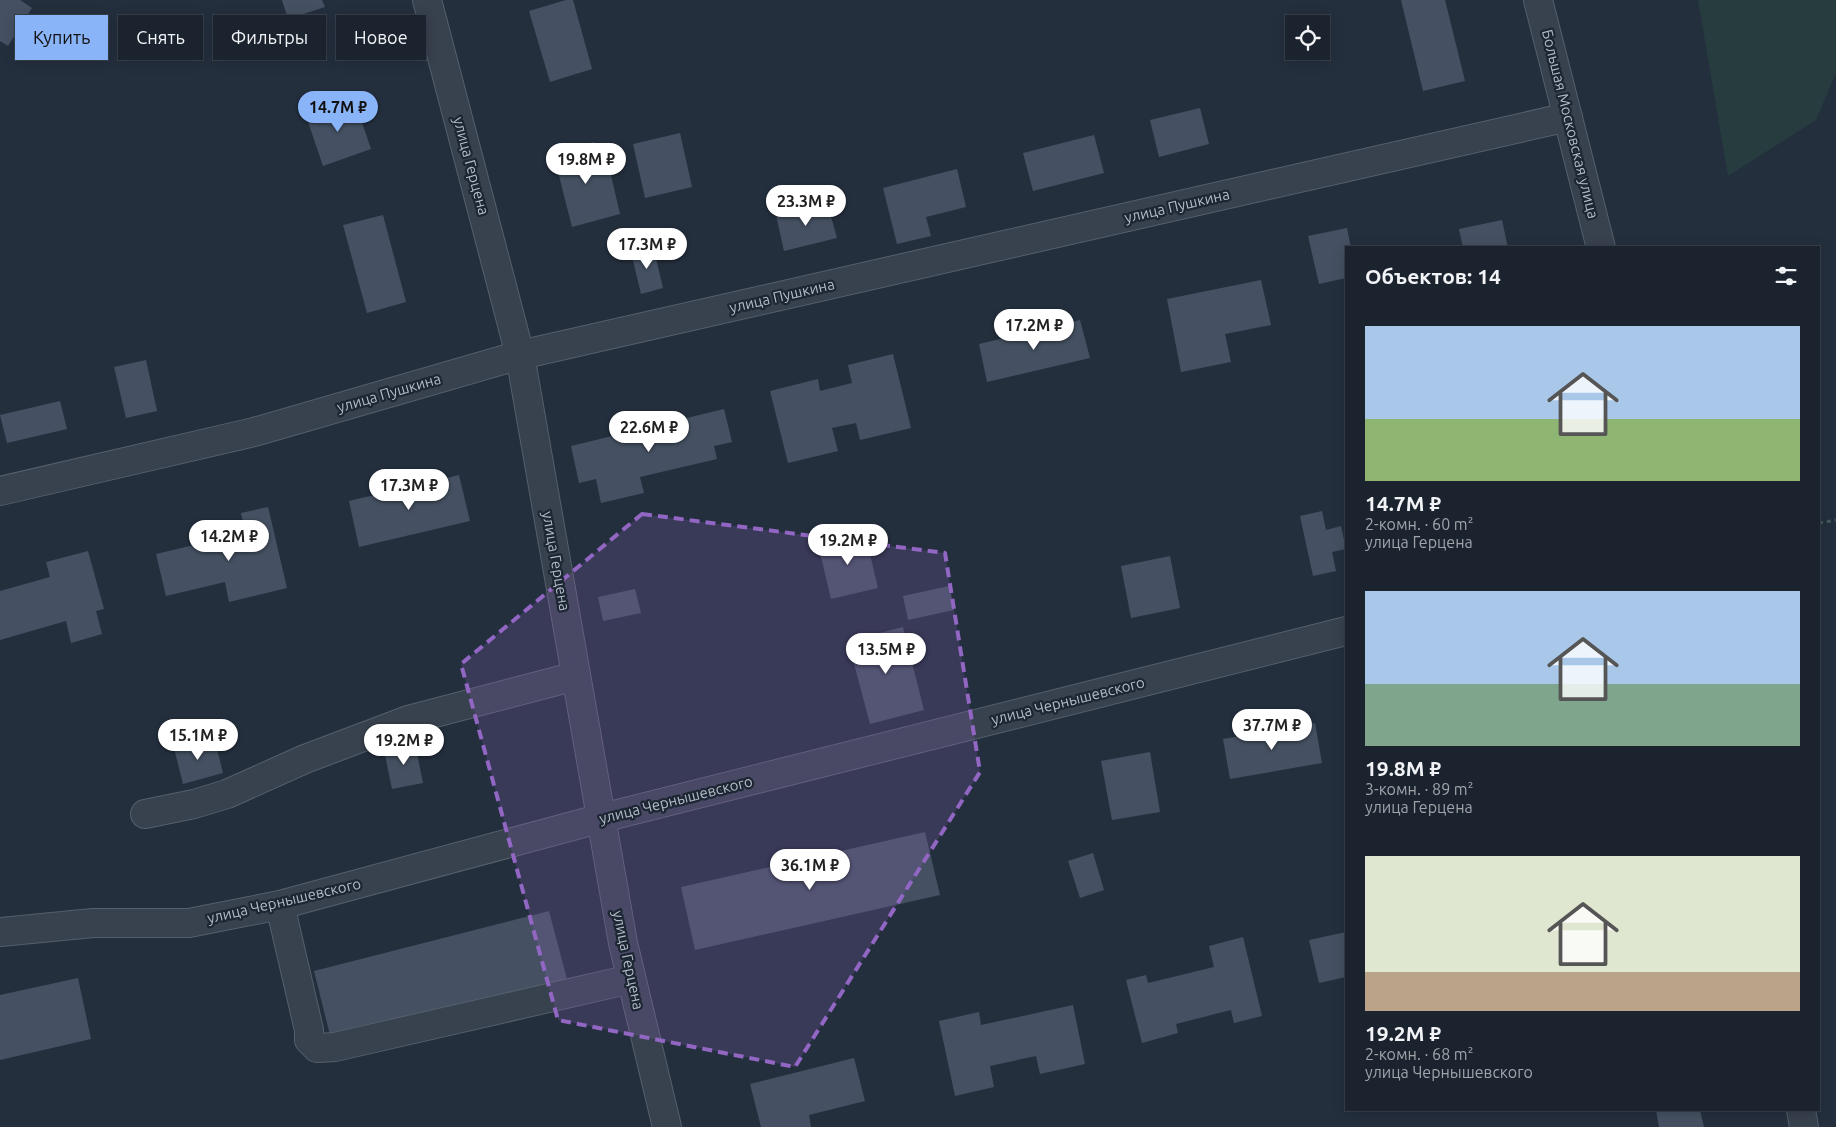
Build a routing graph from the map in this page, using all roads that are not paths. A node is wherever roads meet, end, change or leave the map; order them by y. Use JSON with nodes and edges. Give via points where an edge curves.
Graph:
{"nodes":[{"id":1,"x":427,"y":0,"type":"edge"},
{"id":2,"x":1538,"y":0,"type":"edge"},
{"id":3,"x":1568,"y":117,"type":"junction"},
{"id":4,"x":1600,"y":246,"type":"edge"},
{"id":5,"x":520,"y":355,"type":"junction"},
{"id":6,"x":0,"y":491,"type":"edge"},
{"id":7,"x":1345,"y":631,"type":"edge"},
{"id":8,"x":576,"y":676,"type":"junction"},
{"id":9,"x":145,"y":814,"type":"dead end"},
{"id":10,"x":602,"y":818,"type":"junction"},
{"id":11,"x":280,"y":905,"type":"junction"},
{"id":12,"x":0,"y":932,"type":"edge"},
{"id":13,"x":631,"y":979,"type":"junction"},
{"id":14,"x":1801,"y":1111,"type":"edge"},
{"id":15,"x":666,"y":1127,"type":"edge"},
{"id":16,"x":1804,"y":1127,"type":"edge"}],
"edges":[{"from":1,"to":5,"type":"street","name":"улица Герцена"},
{"from":2,"to":3,"type":"street","name":"Большая Московская улица"},
{"from":3,"to":4,"type":"street","name":"Большая Московская улица"},
{"from":3,"to":5,"type":"street","name":"улица Пушкина"},
{"from":5,"to":6,"type":"street","name":"улица Пушкина","via":[[254,432]]},
{"from":5,"to":8,"type":"street","name":"улица Герцена"},
{"from":7,"to":10,"type":"street","name":"улица Чернышевского"},
{"from":8,"to":9,"type":"street","via":[[408,720],[305,759],[227,794]]},
{"from":8,"to":10,"type":"street","name":"улица Герцена"},
{"from":10,"to":11,"type":"street","name":"улица Чернышевского"},
{"from":10,"to":13,"type":"street","name":"улица Герцена"},
{"from":11,"to":12,"type":"street","name":"улица Чернышевского","via":[[189,923],[94,923]]},
{"from":11,"to":13,"type":"street","via":[[309,1040],[317,1048],[336,1047]]},
{"from":13,"to":15,"type":"street","name":"улица Герцена"},
{"from":14,"to":16,"type":"street"}]}
